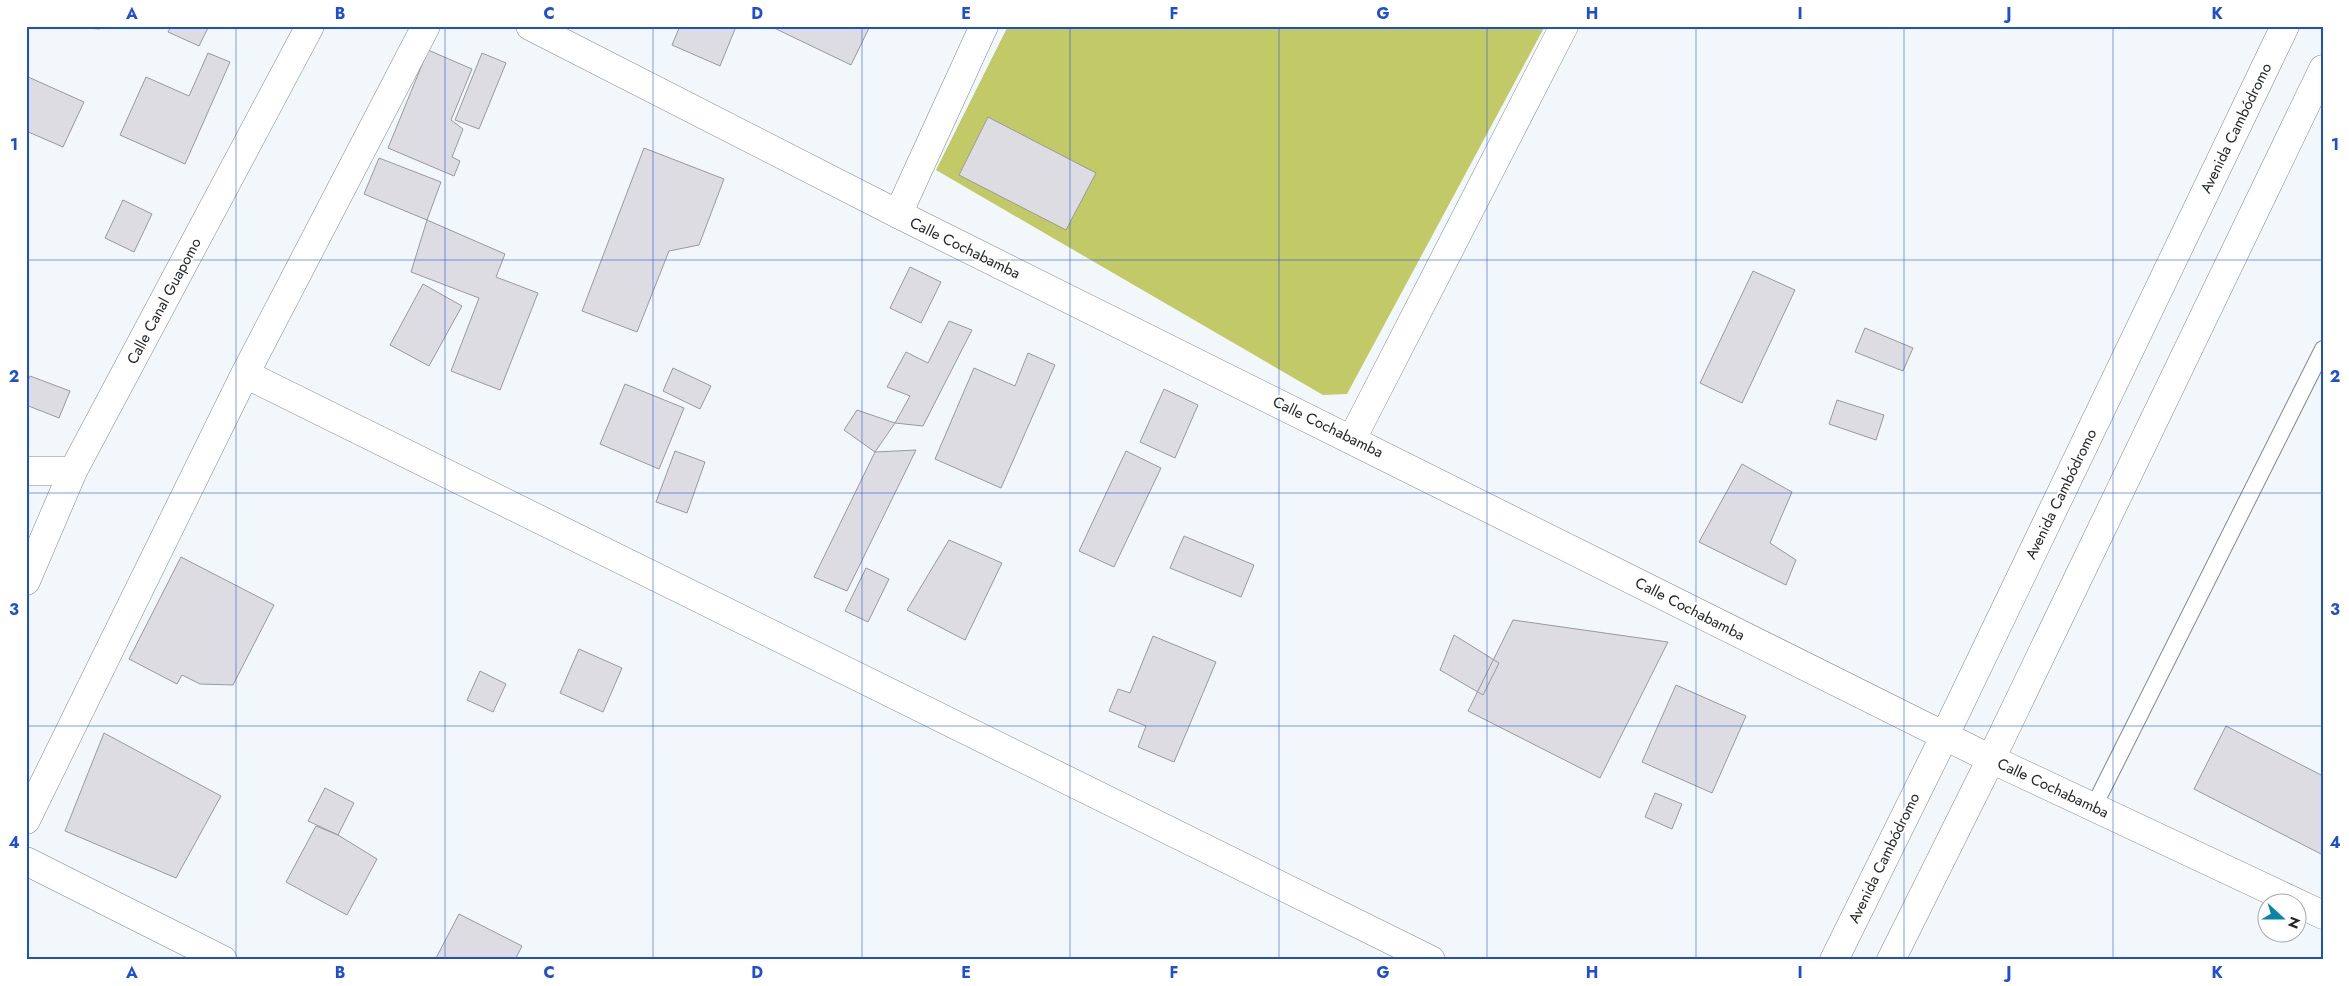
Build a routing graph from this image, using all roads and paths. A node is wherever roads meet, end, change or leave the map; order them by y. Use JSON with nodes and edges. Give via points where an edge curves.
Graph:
{"nodes":[{"id":1,"x":310,"y":26,"type":"edge"},
{"id":2,"x":426,"y":26,"type":"edge"},
{"id":3,"x":530,"y":26,"type":"edge"},
{"id":4,"x":984,"y":26,"type":"edge"},
{"id":5,"x":1564,"y":26,"type":"edge"},
{"id":6,"x":2285,"y":26,"type":"edge"},
{"id":7,"x":2323,"y":69,"type":"edge"},
{"id":8,"x":898,"y":214,"type":"junction"},
{"id":9,"x":2323,"y":350,"type":"edge"},
{"id":10,"x":245,"y":374,"type":"junction"},
{"id":11,"x":1352,"y":439,"type":"junction"},
{"id":12,"x":26,"y":471,"type":"edge"},
{"id":13,"x":73,"y":472,"type":"junction"},
{"id":14,"x":26,"y":580,"type":"edge"},
{"id":15,"x":1944,"y":736,"type":"junction"},
{"id":16,"x":1991,"y":759,"type":"junction"},
{"id":17,"x":2094,"y":806,"type":"junction"},
{"id":18,"x":26,"y":820,"type":"edge"},
{"id":19,"x":26,"y":861,"type":"edge"},
{"id":20,"x":2323,"y":915,"type":"edge"},
{"id":21,"x":223,"y":960,"type":"edge"},
{"id":22,"x":1431,"y":960,"type":"edge"},
{"id":23,"x":1834,"y":960,"type":"edge"},
{"id":24,"x":1891,"y":960,"type":"edge"}],
"edges":[{"from":1,"to":13,"type":"street","name":"Calle Canal Guapomo"},
{"from":2,"to":10,"type":"street"},
{"from":3,"to":8,"type":"street","name":"Calle Cochabamba"},
{"from":4,"to":8,"type":"street"},
{"from":5,"to":11,"type":"street"},
{"from":6,"to":15,"type":"street","name":"Avenida Cambódromo"},
{"from":7,"to":16,"type":"street"},
{"from":8,"to":11,"type":"street","name":"Calle Cochabamba"},
{"from":9,"to":17,"type":"lane"},
{"from":10,"to":18,"type":"street"},
{"from":10,"to":22,"type":"street"},
{"from":11,"to":15,"type":"street","name":"Calle Cochabamba"},
{"from":12,"to":13,"type":"street"},
{"from":13,"to":14,"type":"street","name":"Calle Canal Guapomo"},
{"from":15,"to":16,"type":"street","name":"Calle Cochabamba"},
{"from":15,"to":23,"type":"street","name":"Avenida Cambódromo"},
{"from":16,"to":17,"type":"street","name":"Calle Cochabamba"},
{"from":16,"to":24,"type":"street"},
{"from":17,"to":20,"type":"street","name":"Calle Cochabamba"},
{"from":19,"to":21,"type":"street"}]}
